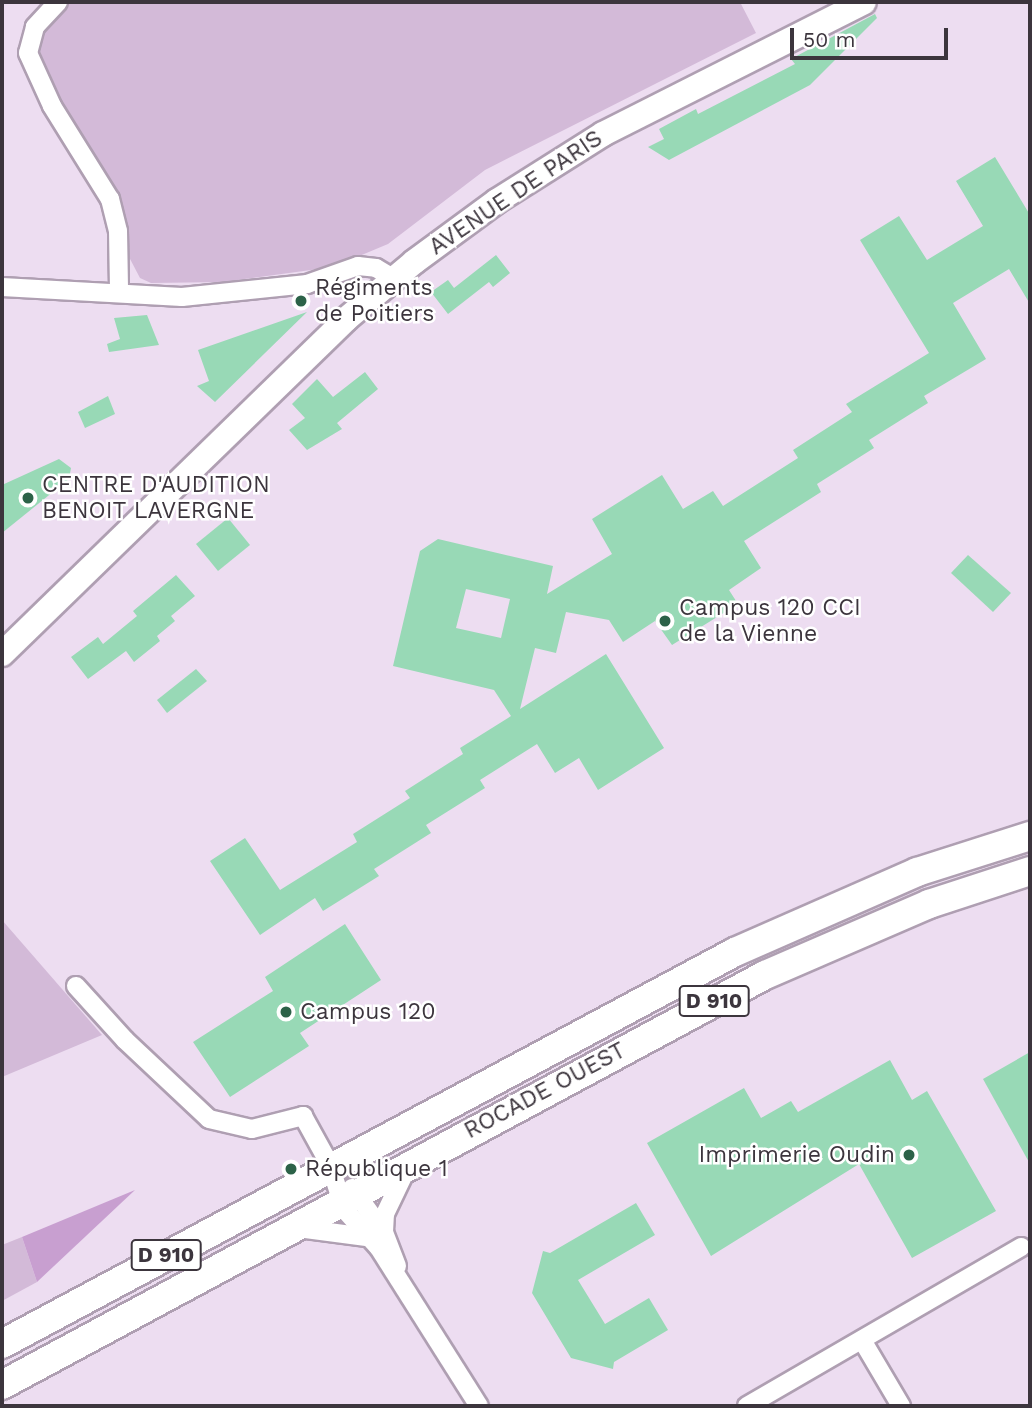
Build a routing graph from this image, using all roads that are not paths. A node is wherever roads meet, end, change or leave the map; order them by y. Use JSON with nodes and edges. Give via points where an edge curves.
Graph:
{"nodes":[{"id":1,"x":58,"y":2,"type":"edge"},
{"id":2,"x":864,"y":2,"type":"edge"},
{"id":3,"x":394,"y":279,"type":"junction"},
{"id":4,"x":2,"y":287,"type":"edge"},
{"id":5,"x":119,"y":290,"type":"junction"},
{"id":6,"x":2,"y":654,"type":"edge"},
{"id":7,"x":1030,"y":836,"type":"edge"},
{"id":8,"x":1030,"y":871,"type":"edge"},
{"id":9,"x":76,"y":986,"type":"dead end"},
{"id":10,"x":411,"y":1162,"type":"junction"},
{"id":11,"x":330,"y":1165,"type":"junction"},
{"id":12,"x":349,"y":1196,"type":"junction"},
{"id":13,"x":291,"y":1227,"type":"junction"},
{"id":14,"x":384,"y":1232,"type":"junction"},
{"id":15,"x":366,"y":1237,"type":"junction"},
{"id":16,"x":1021,"y":1247,"type":"dead end"},
{"id":17,"x":402,"y":1282,"type":"junction"},
{"id":18,"x":862,"y":1340,"type":"junction"},
{"id":19,"x":2,"y":1344,"type":"edge"},
{"id":20,"x":2,"y":1385,"type":"edge"},
{"id":21,"x":479,"y":1406,"type":"edge"},
{"id":22,"x":747,"y":1406,"type":"edge"},
{"id":23,"x":901,"y":1406,"type":"edge"}],
"edges":[{"from":1,"to":5,"type":"street","via":[[35,27],[28,52],[52,106],[110,200],[118,231]]},
{"from":2,"to":3,"type":"main road","name":"AVENUE DE PARIS","via":[[603,134],[497,201]]},
{"from":3,"to":5,"type":"street","via":[[376,268],[358,266],[307,284],[206,295]]},
{"from":3,"to":6,"type":"main road","name":"AVENUE DE PARIS"},
{"from":4,"to":5,"type":"street"},
{"from":7,"to":11,"type":"main road","number":"D 910","via":[[917,872],[735,952]]},
{"from":8,"to":10,"type":"main road","name":"ROCADE OUEST","number":"D 910","via":[[929,904],[765,975]]},
{"from":9,"to":11,"type":"street","via":[[125,1041],[209,1119],[253,1129],[303,1116]]},
{"from":10,"to":12,"type":"main road","name":"ROCADE OUEST","number":"D 910"},
{"from":10,"to":14,"type":"street","via":[[393,1192]]},
{"from":11,"to":12,"type":"street"},
{"from":11,"to":19,"type":"main road","number":"D 910"},
{"from":12,"to":13,"type":"main road","name":"ROCADE OUEST","number":"D 910"},
{"from":12,"to":14,"type":"street"},
{"from":12,"to":15,"type":"street"},
{"from":13,"to":15,"type":"street"},
{"from":13,"to":20,"type":"main road","name":"ROCADE OUEST","number":"D 910"},
{"from":14,"to":17,"type":"street"},
{"from":15,"to":17,"type":"street"},
{"from":16,"to":18,"type":"street"},
{"from":17,"to":21,"type":"street"},
{"from":18,"to":22,"type":"street"},
{"from":18,"to":23,"type":"street"}]}
